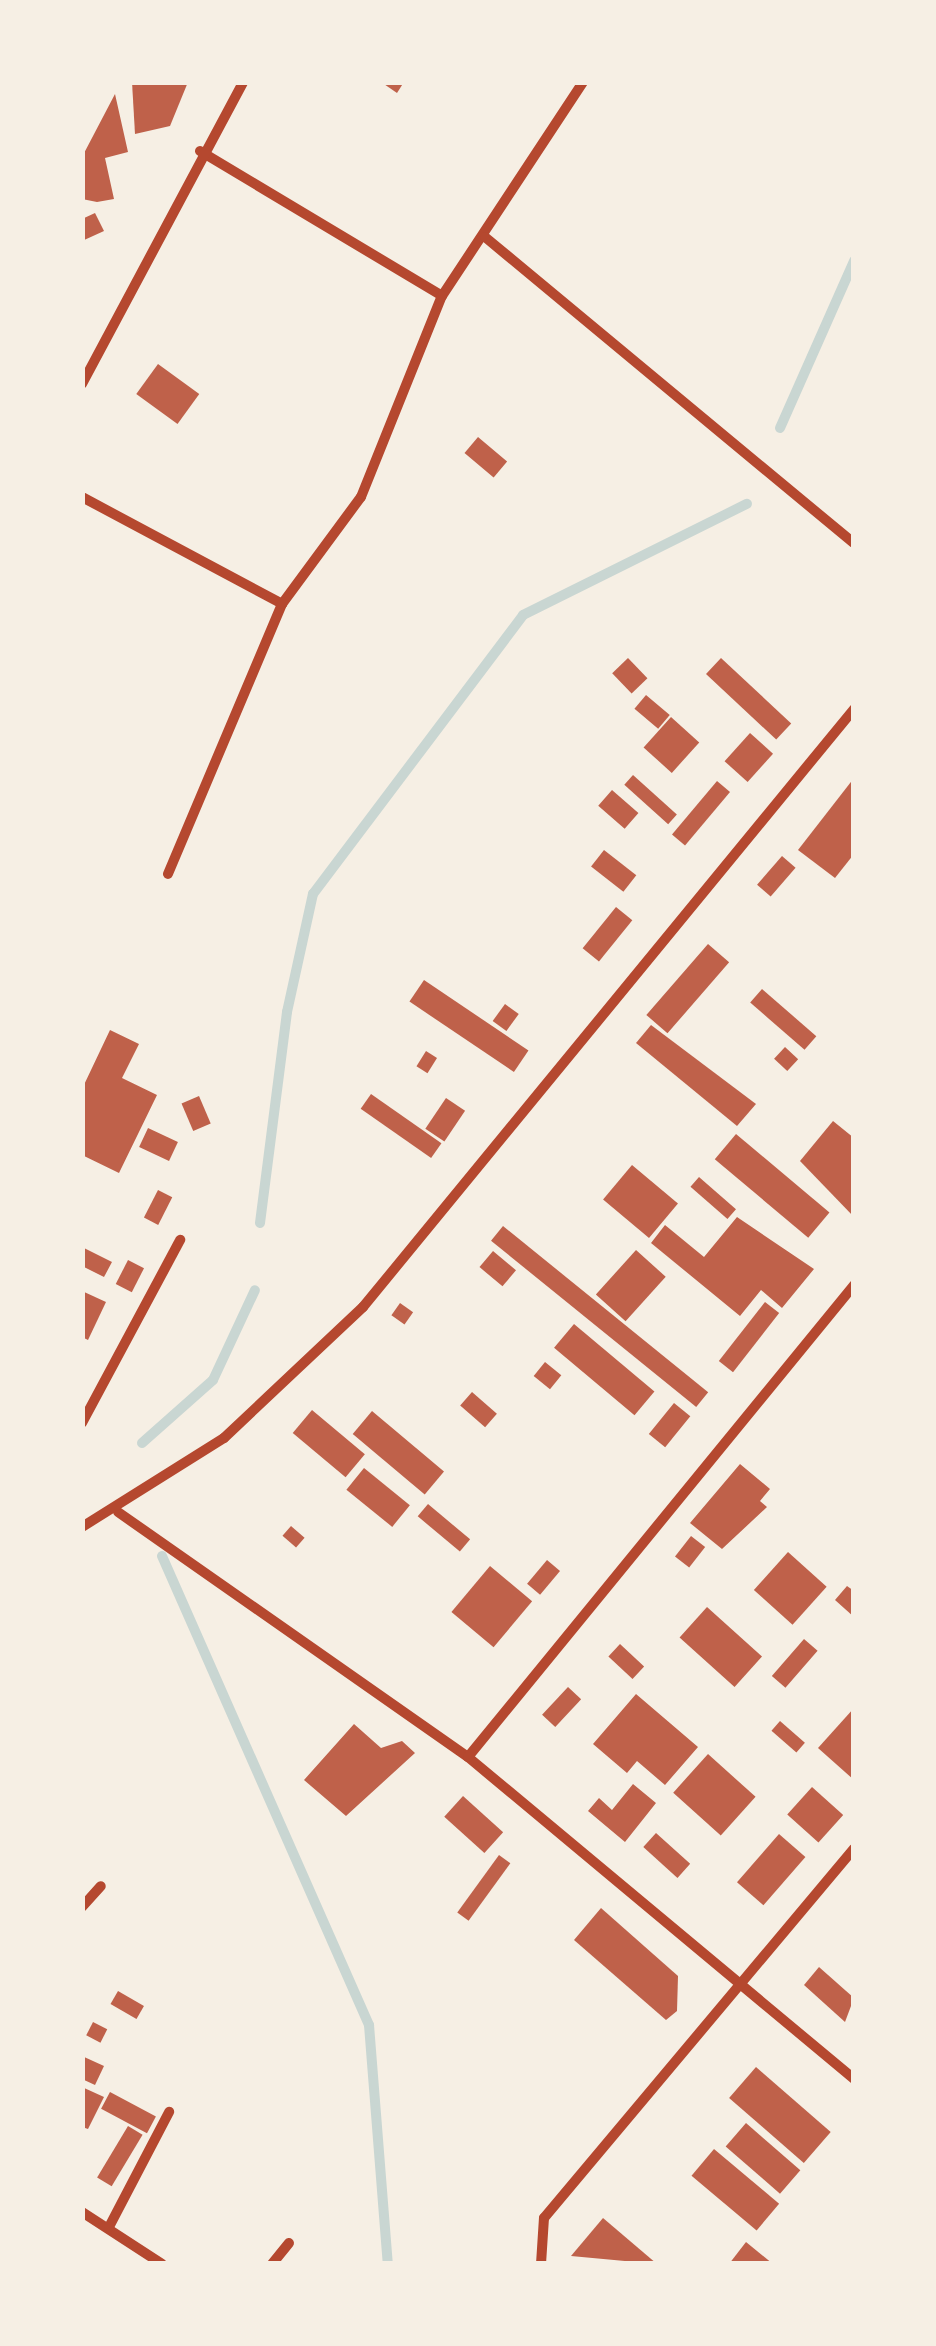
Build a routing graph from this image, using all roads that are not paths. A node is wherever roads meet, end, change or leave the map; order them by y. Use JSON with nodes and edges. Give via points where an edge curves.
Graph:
{"nodes":[{"id":1,"x":243,"y":82,"type":"edge"},
{"id":2,"x":583,"y":82,"type":"edge"},
{"id":3,"x":200,"y":151,"type":"junction"},
{"id":4,"x":486,"y":237,"type":"junction"},
{"id":5,"x":442,"y":296,"type":"junction"},
{"id":6,"x":82,"y":384,"type":"edge"},
{"id":7,"x":82,"y":497,"type":"edge"},
{"id":8,"x":854,"y":543,"type":"edge"},
{"id":9,"x":282,"y":604,"type":"junction"},
{"id":10,"x":854,"y":709,"type":"edge"},
{"id":11,"x":168,"y":874,"type":"dead end"},
{"id":12,"x":180,"y":1240,"type":"dead end"},
{"id":13,"x":854,"y":1285,"type":"edge"},
{"id":14,"x":82,"y":1422,"type":"edge"},
{"id":15,"x":118,"y":1512,"type":"junction"},
{"id":16,"x":82,"y":1527,"type":"edge"},
{"id":17,"x":468,"y":1757,"type":"junction"},
{"id":18,"x":854,"y":1849,"type":"edge"},
{"id":19,"x":101,"y":1886,"type":"dead end"},
{"id":20,"x":82,"y":1906,"type":"edge"},
{"id":21,"x":740,"y":1985,"type":"junction"},
{"id":22,"x":854,"y":2080,"type":"edge"},
{"id":23,"x":169,"y":2112,"type":"dead end"},
{"id":24,"x":82,"y":2212,"type":"edge"},
{"id":25,"x":109,"y":2227,"type":"junction"},
{"id":26,"x":289,"y":2243,"type":"dead end"},
{"id":27,"x":162,"y":2264,"type":"edge"},
{"id":28,"x":272,"y":2264,"type":"edge"},
{"id":29,"x":541,"y":2264,"type":"edge"}],
"edges":[{"from":1,"to":3,"type":"street"},
{"from":2,"to":4,"type":"street"},
{"from":3,"to":5,"type":"street"},
{"from":3,"to":6,"type":"street"},
{"from":4,"to":5,"type":"street"},
{"from":4,"to":8,"type":"street"},
{"from":5,"to":9,"type":"street","via":[[361,497]]},
{"from":7,"to":9,"type":"street"},
{"from":9,"to":11,"type":"street"},
{"from":10,"to":15,"type":"street","via":[[364,1307],[224,1438]]},
{"from":12,"to":14,"type":"street"},
{"from":13,"to":17,"type":"street"},
{"from":15,"to":16,"type":"street"},
{"from":15,"to":17,"type":"street"},
{"from":17,"to":21,"type":"street"},
{"from":18,"to":21,"type":"street"},
{"from":19,"to":20,"type":"street"},
{"from":21,"to":22,"type":"street"},
{"from":21,"to":29,"type":"street","via":[[544,2218]]},
{"from":23,"to":25,"type":"street"},
{"from":24,"to":25,"type":"street"},
{"from":25,"to":27,"type":"street"},
{"from":26,"to":28,"type":"street"}]}
